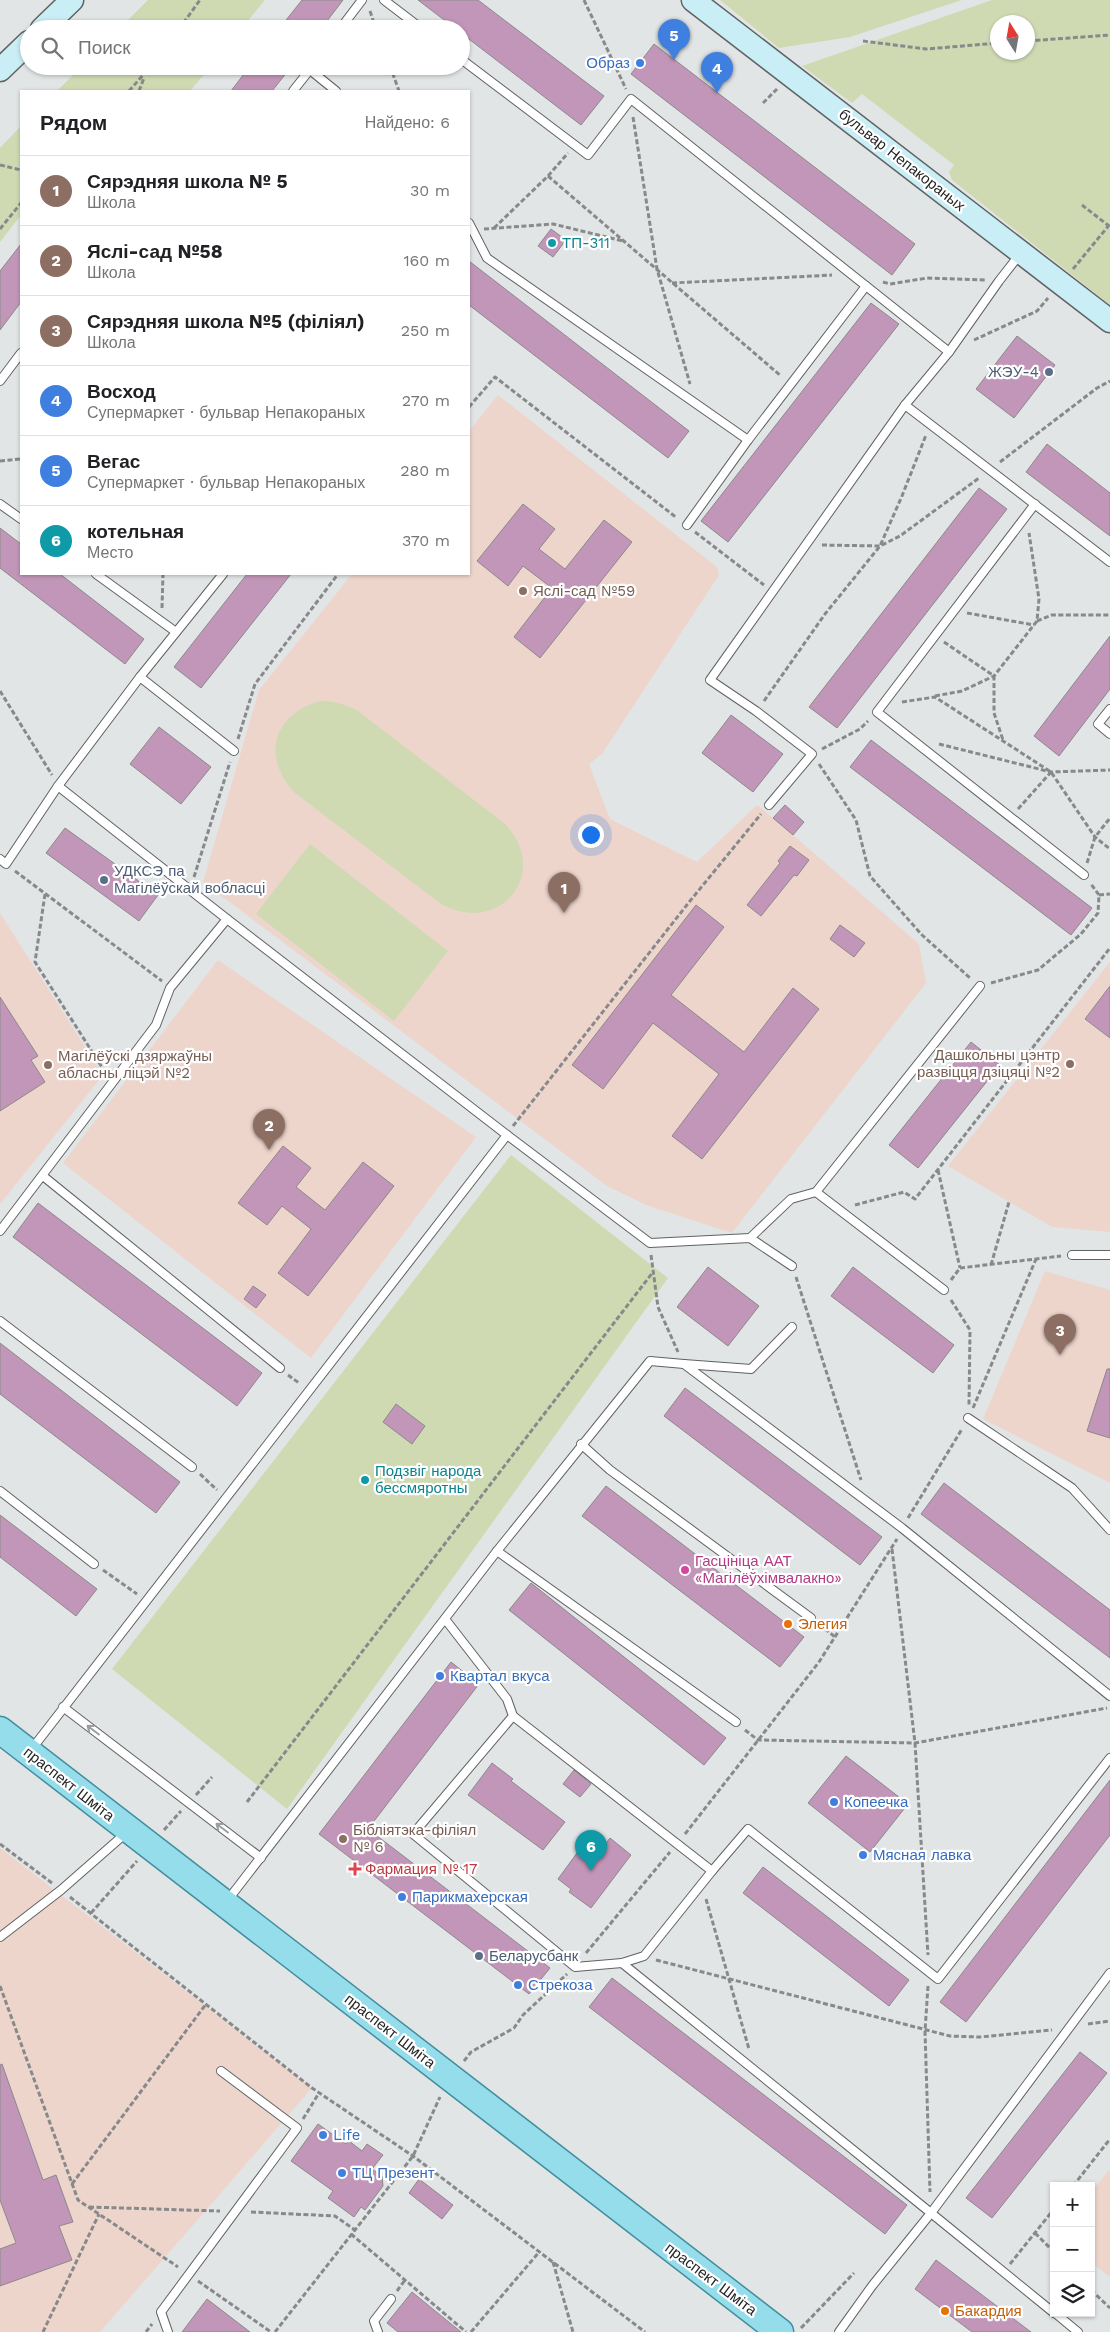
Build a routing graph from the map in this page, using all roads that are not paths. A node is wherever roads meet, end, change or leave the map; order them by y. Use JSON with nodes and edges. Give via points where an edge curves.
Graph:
{"nodes":[{"id":1,"x":72,"y":0,"type":"edge"},
{"id":2,"x":362,"y":0,"type":"edge"},
{"id":3,"x":384,"y":0,"type":"edge"},
{"id":4,"x":693,"y":0,"type":"edge"},
{"id":5,"x":51,"y":20,"type":"edge"},
{"id":6,"x":347,"y":20,"type":"edge"},
{"id":7,"x":410,"y":20,"type":"edge"},
{"id":8,"x":20,"y":51,"type":"edge"},
{"id":9,"x":470,"y":66,"type":"edge"},
{"id":10,"x":0,"y":70,"type":"edge"},
{"id":11,"x":306,"y":75,"type":"edge"},
{"id":12,"x":319,"y":75,"type":"edge"},
{"id":13,"x":295,"y":90,"type":"edge"},
{"id":14,"x":335,"y":90,"type":"edge"},
{"id":15,"x":470,"y":226,"type":"edge"},
{"id":16,"x":1022,"y":253,"type":"junction"},
{"id":17,"x":866,"y":286,"type":"junction"},
{"id":18,"x":1110,"y":321,"type":"edge"},
{"id":19,"x":949,"y":352,"type":"junction"},
{"id":20,"x":20,"y":354,"type":"edge"},
{"id":21,"x":0,"y":381,"type":"edge"},
{"id":22,"x":905,"y":405,"type":"junction"},
{"id":23,"x":748,"y":440,"type":"junction"},
{"id":24,"x":0,"y":504,"type":"edge"},
{"id":25,"x":1035,"y":504,"type":"junction"},
{"id":26,"x":20,"y":518,"type":"edge"},
{"id":27,"x":687,"y":525,"type":"road end"},
{"id":28,"x":1110,"y":562,"type":"edge"},
{"id":29,"x":97,"y":575,"type":"edge"},
{"id":30,"x":222,"y":575,"type":"edge"},
{"id":31,"x":176,"y":632,"type":"junction"},
{"id":32,"x":140,"y":677,"type":"junction"},
{"id":33,"x":1110,"y":709,"type":"edge"},
{"id":34,"x":1110,"y":734,"type":"edge"},
{"id":35,"x":234,"y":751,"type":"road end"},
{"id":36,"x":58,"y":786,"type":"junction"},
{"id":37,"x":769,"y":805,"type":"road end"},
{"id":38,"x":3,"y":862,"type":"edge"},
{"id":39,"x":1084,"y":874,"type":"road end"},
{"id":40,"x":227,"y":919,"type":"junction"},
{"id":41,"x":980,"y":986,"type":"road end"},
{"id":42,"x":507,"y":1135,"type":"junction"},
{"id":43,"x":43,"y":1176,"type":"junction"},
{"id":44,"x":816,"y":1192,"type":"junction"},
{"id":45,"x":0,"y":1231,"type":"edge"},
{"id":46,"x":750,"y":1238,"type":"junction"},
{"id":47,"x":1072,"y":1255,"type":"road end"},
{"id":48,"x":1110,"y":1255,"type":"edge"},
{"id":49,"x":792,"y":1266,"type":"road end"},
{"id":50,"x":944,"y":1290,"type":"road end"},
{"id":51,"x":0,"y":1321,"type":"edge"},
{"id":52,"x":792,"y":1327,"type":"dead end"},
{"id":53,"x":684,"y":1364,"type":"junction"},
{"id":54,"x":280,"y":1368,"type":"road end"},
{"id":55,"x":968,"y":1418,"type":"road end"},
{"id":56,"x":581,"y":1444,"type":"junction"},
{"id":57,"x":192,"y":1467,"type":"road end"},
{"id":58,"x":0,"y":1491,"type":"edge"},
{"id":59,"x":1110,"y":1530,"type":"edge"},
{"id":60,"x":497,"y":1551,"type":"junction"},
{"id":61,"x":94,"y":1564,"type":"road end"},
{"id":62,"x":811,"y":1618,"type":"road end"},
{"id":63,"x":445,"y":1619,"type":"junction"},
{"id":64,"x":1110,"y":1696,"type":"edge"},
{"id":65,"x":63,"y":1707,"type":"junction"},
{"id":66,"x":513,"y":1716,"type":"junction"},
{"id":67,"x":736,"y":1722,"type":"dead end"},
{"id":68,"x":0,"y":1730,"type":"edge"},
{"id":69,"x":29,"y":1753,"type":"junction"},
{"id":70,"x":1110,"y":1758,"type":"edge"},
{"id":71,"x":130,"y":1830,"type":"junction"},
{"id":72,"x":261,"y":1858,"type":"junction"},
{"id":73,"x":712,"y":1871,"type":"junction"},
{"id":74,"x":226,"y":1903,"type":"junction"},
{"id":75,"x":0,"y":1937,"type":"edge"},
{"id":76,"x":622,"y":1963,"type":"junction"},
{"id":77,"x":1110,"y":1973,"type":"edge"},
{"id":78,"x":221,"y":2071,"type":"dead end"},
{"id":79,"x":931,"y":2213,"type":"junction"},
{"id":80,"x":390,"y":2299,"type":"dead end"},
{"id":81,"x":1050,"y":2310,"type":"edge"},
{"id":82,"x":1059,"y":2317,"type":"edge"},
{"id":83,"x":168,"y":2332,"type":"edge"},
{"id":84,"x":378,"y":2332,"type":"edge"},
{"id":85,"x":780,"y":2332,"type":"edge"},
{"id":86,"x":839,"y":2332,"type":"edge"},
{"id":87,"x":1078,"y":2332,"type":"edge"}],
"edges":[{"from":1,"to":5,"type":"main road"},
{"from":2,"to":6,"type":"lane"},
{"from":3,"to":7,"type":"lane"},
{"from":4,"to":16,"type":"main road","name":"бульвар Непакораных"},
{"from":8,"to":10,"type":"main road"},
{"from":9,"to":17,"type":"lane","via":[[588,155],[631,99]]},
{"from":11,"to":13,"type":"lane"},
{"from":12,"to":14,"type":"lane"},
{"from":15,"to":23,"type":"lane","via":[[487,258]]},
{"from":16,"to":18,"type":"main road","name":"бульвар Непакораных"},
{"from":16,"to":19,"type":"lane"},
{"from":17,"to":19,"type":"lane"},
{"from":17,"to":23,"type":"lane"},
{"from":19,"to":22,"type":"lane"},
{"from":20,"to":21,"type":"lane"},
{"from":22,"to":25,"type":"lane"},
{"from":22,"to":37,"type":"lane","via":[[710,680],[812,754]]},
{"from":23,"to":27,"type":"lane"},
{"from":24,"to":26,"type":"lane"},
{"from":25,"to":28,"type":"lane"},
{"from":25,"to":39,"type":"lane","via":[[877,712]]},
{"from":29,"to":31,"type":"lane"},
{"from":30,"to":31,"type":"lane"},
{"from":31,"to":32,"type":"lane"},
{"from":32,"to":35,"type":"lane"},
{"from":32,"to":36,"type":"lane"},
{"from":33,"to":34,"type":"lane","via":[[1098,724]]},
{"from":36,"to":38,"type":"lane"},
{"from":36,"to":40,"type":"lane"},
{"from":40,"to":42,"type":"lane"},
{"from":40,"to":43,"type":"lane","via":[[170,988],[156,1025]]},
{"from":41,"to":44,"type":"lane"},
{"from":42,"to":46,"type":"lane","via":[[650,1243]]},
{"from":42,"to":65,"type":"lane"},
{"from":43,"to":45,"type":"lane"},
{"from":43,"to":54,"type":"lane"},
{"from":44,"to":46,"type":"lane","via":[[791,1199]]},
{"from":44,"to":50,"type":"lane"},
{"from":46,"to":49,"type":"lane"},
{"from":47,"to":48,"type":"lane"},
{"from":51,"to":57,"type":"lane"},
{"from":52,"to":53,"type":"lane","via":[[751,1369]]},
{"from":53,"to":56,"type":"lane","via":[[650,1361]]},
{"from":53,"to":64,"type":"lane","via":[[902,1528]]},
{"from":55,"to":59,"type":"lane","via":[[1072,1488]]},
{"from":56,"to":60,"type":"lane"},
{"from":56,"to":62,"type":"lane","via":[[610,1470]]},
{"from":58,"to":61,"type":"lane"},
{"from":60,"to":63,"type":"lane"},
{"from":60,"to":67,"type":"lane"},
{"from":63,"to":66,"type":"lane","via":[[507,1699]]},
{"from":63,"to":72,"type":"lane"},
{"from":65,"to":69,"type":"lane"},
{"from":72,"to":65,"type":"lane","one_way":true},
{"from":66,"to":73,"type":"lane"},
{"from":66,"to":76,"type":"lane","via":[[414,1834],[575,1967]]},
{"from":68,"to":69,"type":"main road","name":"праспект Шміта"},
{"from":69,"to":71,"type":"main road","name":"праспект Шміта"},
{"from":70,"to":73,"type":"lane","via":[[938,1978],[748,1829]]},
{"from":71,"to":74,"type":"main road","name":"праспект Шміта"},
{"from":71,"to":75,"type":"lane"},
{"from":72,"to":74,"type":"lane"},
{"from":73,"to":76,"type":"lane","via":[[644,1956]]},
{"from":74,"to":85,"type":"main road","name":"праспект Шміта"},
{"from":76,"to":79,"type":"lane"},
{"from":77,"to":79,"type":"lane"},
{"from":78,"to":83,"type":"lane","via":[[297,2128],[160,2312]]},
{"from":79,"to":81,"type":"lane"},
{"from":79,"to":86,"type":"lane"},
{"from":80,"to":84,"type":"lane","via":[[374,2321]]},
{"from":82,"to":87,"type":"lane"}]}
